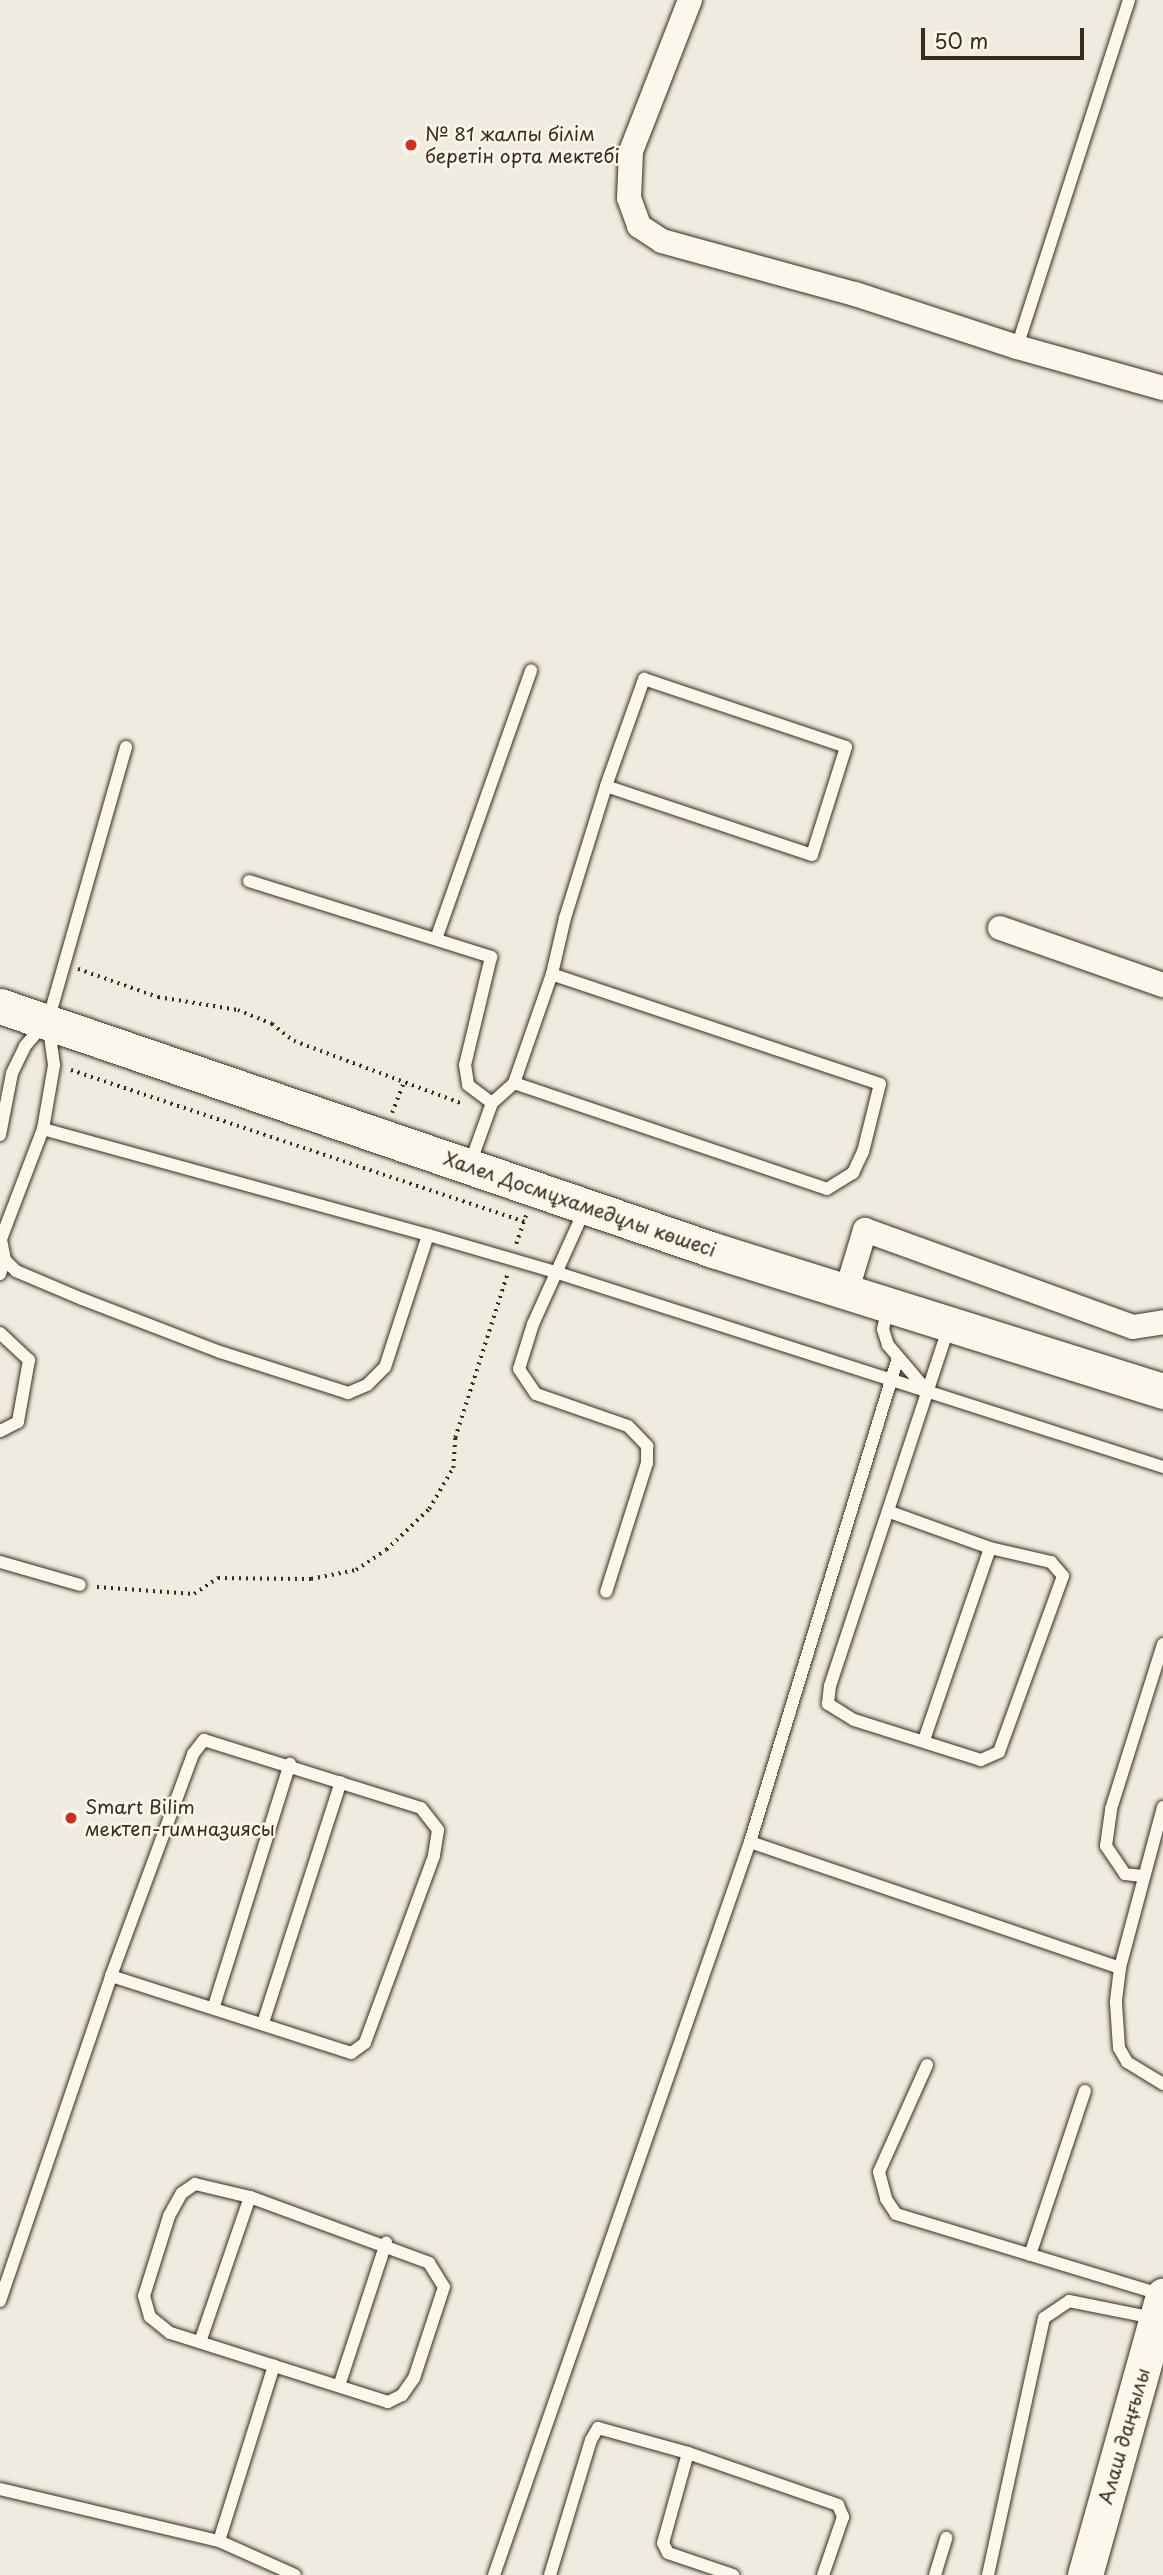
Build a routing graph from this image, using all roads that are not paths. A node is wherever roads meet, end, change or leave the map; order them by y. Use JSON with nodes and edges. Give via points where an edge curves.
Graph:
{"nodes":[{"id":1,"x":690,"y":0,"type":"edge"},
{"id":2,"x":1129,"y":0,"type":"edge"},
{"id":3,"x":1017,"y":347,"type":"junction"},
{"id":4,"x":1163,"y":388,"type":"edge"},
{"id":5,"x":531,"y":670,"type":"dead end"},
{"id":6,"x":126,"y":747,"type":"dead end"},
{"id":7,"x":606,"y":786,"type":"junction"},
{"id":8,"x":248,"y":881,"type":"dead end"},
{"id":9,"x":1000,"y":928,"type":"dead end"},
{"id":10,"x":436,"y":939,"type":"junction"},
{"id":11,"x":552,"y":974,"type":"junction"},
{"id":12,"x":1163,"y":985,"type":"edge"},
{"id":13,"x":0,"y":1006,"type":"edge"},
{"id":14,"x":48,"y":1021,"type":"junction"},
{"id":15,"x":514,"y":1083,"type":"junction"},
{"id":16,"x":490,"y":1107,"type":"junction"},
{"id":17,"x":3,"y":1117,"type":"edge"},
{"id":18,"x":43,"y":1129,"type":"junction"},
{"id":19,"x":0,"y":1135,"type":"edge"},
{"id":20,"x":469,"y":1168,"type":"junction"},
{"id":21,"x":586,"y":1207,"type":"junction"},
{"id":22,"x":428,"y":1236,"type":"junction"},
{"id":23,"x":5,"y":1260,"type":"junction"},
{"id":24,"x":555,"y":1272,"type":"junction"},
{"id":25,"x":0,"y":1274,"type":"edge"},
{"id":26,"x":846,"y":1293,"type":"junction"},
{"id":27,"x":888,"y":1306,"type":"junction"},
{"id":28,"x":1163,"y":1322,"type":"edge"},
{"id":29,"x":949,"y":1325,"type":"junction"},
{"id":30,"x":0,"y":1333,"type":"edge"},
{"id":31,"x":897,"y":1361,"type":"junction"},
{"id":32,"x":888,"y":1380,"type":"junction"},
{"id":33,"x":1163,"y":1391,"type":"edge"},
{"id":34,"x":929,"y":1394,"type":"junction"},
{"id":35,"x":0,"y":1431,"type":"edge"},
{"id":36,"x":1163,"y":1467,"type":"edge"},
{"id":37,"x":890,"y":1513,"type":"junction"},
{"id":38,"x":990,"y":1548,"type":"junction"},
{"id":39,"x":0,"y":1562,"type":"edge"},
{"id":40,"x":80,"y":1585,"type":"road end"},
{"id":41,"x":606,"y":1592,"type":"dead end"},
{"id":42,"x":1163,"y":1644,"type":"edge"},
{"id":43,"x":924,"y":1740,"type":"junction"},
{"id":44,"x":290,"y":1765,"type":"junction"},
{"id":45,"x":341,"y":1782,"type":"junction"},
{"id":46,"x":1163,"y":1807,"type":"edge"},
{"id":47,"x":750,"y":1842,"type":"junction"},
{"id":48,"x":1143,"y":1876,"type":"junction"},
{"id":49,"x":1119,"y":1968,"type":"junction"},
{"id":50,"x":111,"y":1976,"type":"junction"},
{"id":51,"x":214,"y":2006,"type":"junction"},
{"id":52,"x":263,"y":2023,"type":"junction"},
{"id":53,"x":926,"y":2065,"type":"dead end"},
{"id":54,"x":1163,"y":2084,"type":"edge"},
{"id":55,"x":1085,"y":2091,"type":"dead end"},
{"id":56,"x":250,"y":2197,"type":"junction"},
{"id":57,"x":386,"y":2244,"type":"junction"},
{"id":58,"x":1030,"y":2255,"type":"junction"},
{"id":59,"x":0,"y":2301,"type":"edge"},
{"id":60,"x":1161,"y":2304,"type":"edge"},
{"id":61,"x":200,"y":2342,"type":"junction"},
{"id":62,"x":274,"y":2365,"type":"junction"},
{"id":63,"x":339,"y":2386,"type":"junction"},
{"id":64,"x":688,"y":2453,"type":"junction"},
{"id":65,"x":0,"y":2488,"type":"edge"},
{"id":66,"x":946,"y":2538,"type":"dead end"},
{"id":67,"x":219,"y":2540,"type":"junction"},
{"id":68,"x":295,"y":2575,"type":"edge"},
{"id":69,"x":495,"y":2575,"type":"edge"},
{"id":70,"x":550,"y":2575,"type":"edge"},
{"id":71,"x":733,"y":2575,"type":"edge"},
{"id":72,"x":822,"y":2575,"type":"edge"},
{"id":73,"x":935,"y":2575,"type":"edge"},
{"id":74,"x":988,"y":2575,"type":"edge"},
{"id":75,"x":1085,"y":2575,"type":"edge"}],
"edges":[{"from":1,"to":3,"type":"street","via":[[631,151],[629,198],[639,226],[662,241],[855,294]]},
{"from":2,"to":3,"type":"lane"},
{"from":3,"to":4,"type":"street"},
{"from":5,"to":10,"type":"lane"},
{"from":6,"to":14,"type":"lane"},
{"from":7,"to":7,"type":"lane","via":[[644,679],[846,747],[812,855]]},
{"from":7,"to":11,"type":"lane"},
{"from":8,"to":10,"type":"lane"},
{"from":9,"to":12,"type":"street"},
{"from":10,"to":16,"type":"lane","via":[[491,957],[465,1065],[468,1085]]},
{"from":11,"to":15,"type":"lane"},
{"from":11,"to":15,"type":"lane","via":[[880,1084],[863,1152],[853,1173],[827,1189]]},
{"from":13,"to":14,"type":"street","name":"Халел Досмұхамедұлы көшесі"},
{"from":14,"to":17,"type":"lane","via":[[25,1046],[12,1073]]},
{"from":14,"to":18,"type":"lane","via":[[54,1065]]},
{"from":14,"to":20,"type":"street","name":"Халел Досмұхамедұлы көшесі"},
{"from":15,"to":16,"type":"lane"},
{"from":16,"to":20,"type":"lane"},
{"from":17,"to":19,"type":"lane"},
{"from":18,"to":22,"type":"lane"},
{"from":18,"to":23,"type":"lane","via":[[1,1239]]},
{"from":20,"to":21,"type":"street","name":"Халел Досмұхамедұлы көшесі"},
{"from":21,"to":24,"type":"lane"},
{"from":21,"to":26,"type":"street","name":"Халел Досмұхамедұлы көшесі"},
{"from":22,"to":23,"type":"lane","via":[[385,1367],[366,1385],[348,1393],[220,1352],[82,1299],[16,1271]]},
{"from":22,"to":24,"type":"lane"},
{"from":23,"to":25,"type":"lane"},
{"from":24,"to":32,"type":"lane"},
{"from":24,"to":41,"type":"lane","via":[[519,1369],[526,1386],[536,1394],[628,1426],[647,1446],[647,1463]]},
{"from":26,"to":27,"type":"street","name":"Халел Досмұхамедұлы көшесі"},
{"from":26,"to":28,"type":"street","via":[[865,1230],[1133,1327]]},
{"from":27,"to":29,"type":"street","name":"Халел Досмұхамедұлы көшесі"},
{"from":27,"to":31,"type":"lane","via":[[883,1329]]},
{"from":29,"to":33,"type":"street","name":"Халел Досмұхамедұлы көшесі"},
{"from":29,"to":34,"type":"lane"},
{"from":30,"to":35,"type":"lane","via":[[29,1360],[18,1422]]},
{"from":31,"to":32,"type":"lane"},
{"from":31,"to":34,"type":"lane"},
{"from":32,"to":34,"type":"lane"},
{"from":32,"to":47,"type":"lane"},
{"from":34,"to":36,"type":"lane"},
{"from":34,"to":37,"type":"lane"},
{"from":37,"to":38,"type":"lane"},
{"from":37,"to":43,"type":"lane","via":[[830,1686],[828,1704],[854,1720]]},
{"from":38,"to":43,"type":"lane"},
{"from":38,"to":43,"type":"lane","via":[[1051,1562],[1063,1576],[999,1752],[981,1760]]},
{"from":39,"to":40,"type":"lane"},
{"from":42,"to":48,"type":"lane","via":[[1111,1809],[1106,1846],[1125,1874]]},
{"from":44,"to":45,"type":"lane"},
{"from":44,"to":50,"type":"lane","via":[[204,1740],[193,1754]]},
{"from":44,"to":51,"type":"lane"},
{"from":45,"to":52,"type":"lane"},
{"from":45,"to":52,"type":"lane","via":[[421,1808],[438,1830],[434,1856],[365,2043],[351,2053],[331,2050]]},
{"from":46,"to":48,"type":"lane"},
{"from":47,"to":49,"type":"lane"},
{"from":47,"to":69,"type":"lane"},
{"from":48,"to":49,"type":"lane"},
{"from":49,"to":54,"type":"lane","via":[[1119,2048],[1127,2062]]},
{"from":50,"to":51,"type":"lane"},
{"from":50,"to":59,"type":"lane"},
{"from":51,"to":52,"type":"lane"},
{"from":53,"to":58,"type":"lane","via":[[879,2172],[886,2199],[896,2214]]},
{"from":55,"to":58,"type":"lane"},
{"from":56,"to":57,"type":"lane"},
{"from":56,"to":61,"type":"lane"},
{"from":56,"to":61,"type":"lane","via":[[195,2185],[182,2193],[169,2216],[144,2296],[150,2317],[170,2333]]},
{"from":57,"to":63,"type":"lane"},
{"from":57,"to":63,"type":"lane","via":[[429,2263],[444,2287],[418,2365],[402,2395],[388,2402]]},
{"from":58,"to":60,"type":"lane"},
{"from":60,"to":74,"type":"lane","via":[[1069,2301],[1044,2318]]},
{"from":60,"to":75,"type":"street","name":"Алаш даңғылы"},
{"from":61,"to":62,"type":"lane"},
{"from":62,"to":63,"type":"lane"},
{"from":62,"to":67,"type":"lane"},
{"from":64,"to":70,"type":"lane","via":[[598,2428]]},
{"from":64,"to":71,"type":"lane","via":[[663,2543],[668,2553]]},
{"from":64,"to":72,"type":"lane","via":[[838,2505],[843,2517]]},
{"from":65,"to":67,"type":"lane"},
{"from":66,"to":73,"type":"lane"},
{"from":67,"to":68,"type":"lane"}]}
